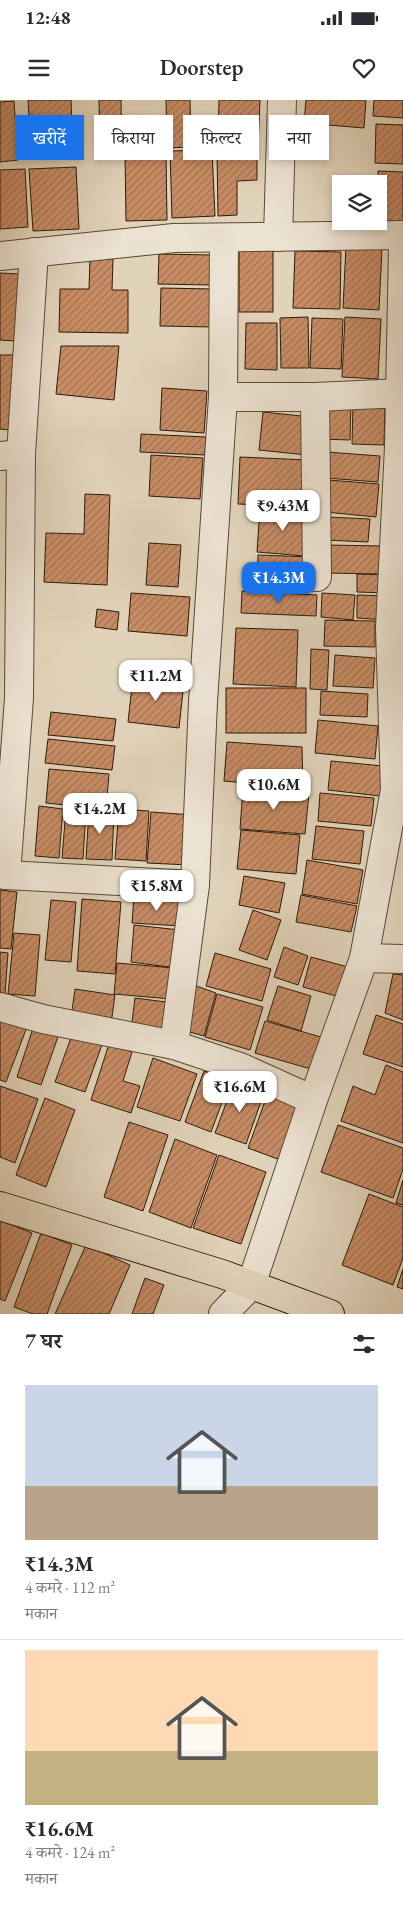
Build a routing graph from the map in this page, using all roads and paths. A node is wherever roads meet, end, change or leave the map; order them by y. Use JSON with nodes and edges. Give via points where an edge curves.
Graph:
{"nodes":[{"id":1,"x":282,"y":100,"type":"edge"},
{"id":2,"x":403,"y":235,"type":"edge"},
{"id":3,"x":278,"y":237,"type":"junction"},
{"id":4,"x":224,"y":238,"type":"junction"},
{"id":5,"x":403,"y":247,"type":"edge"},
{"id":6,"x":34,"y":252,"type":"junction"},
{"id":7,"x":0,"y":256,"type":"edge"},
{"id":8,"x":401,"y":393,"type":"edge"},
{"id":9,"x":223,"y":397,"type":"junction"},
{"id":10,"x":315,"y":397,"type":"junction"},
{"id":11,"x":10,"y":455,"type":"edge"},
{"id":12,"x":317,"y":577,"type":"dead end"},
{"id":13,"x":396,"y":628,"type":"edge"},
{"id":14,"x":399,"y":790,"type":"edge"},
{"id":15,"x":3,"y":874,"type":"edge"},
{"id":16,"x":195,"y":884,"type":"junction"},
{"id":17,"x":364,"y":958,"type":"junction"},
{"id":18,"x":403,"y":958,"type":"edge"},
{"id":19,"x":0,"y":1007,"type":"edge"},
{"id":20,"x":174,"y":1045,"type":"junction"},
{"id":21,"x":313,"y":1100,"type":"junction"},
{"id":22,"x":0,"y":1206,"type":"edge"},
{"id":23,"x":251,"y":1285,"type":"junction"},
{"id":24,"x":223,"y":1314,"type":"edge"},
{"id":25,"x":330,"y":1314,"type":"edge"}],
"edges":[{"from":1,"to":3,"type":"street"},
{"from":2,"to":3,"type":"street"},
{"from":3,"to":4,"type":"street"},
{"from":4,"to":6,"type":"street","via":[[174,238]]},
{"from":4,"to":9,"type":"street"},
{"from":5,"to":8,"type":"street"},
{"from":6,"to":7,"type":"street"},
{"from":6,"to":11,"type":"street"},
{"from":8,"to":10,"type":"street"},
{"from":8,"to":13,"type":"street"},
{"from":9,"to":10,"type":"street"},
{"from":9,"to":16,"type":"street"},
{"from":10,"to":12,"type":"street"},
{"from":11,"to":15,"type":"street","via":[[19,698]]},
{"from":13,"to":14,"type":"street"},
{"from":14,"to":17,"type":"street"},
{"from":15,"to":16,"type":"street"},
{"from":16,"to":20,"type":"street"},
{"from":17,"to":18,"type":"street"},
{"from":17,"to":21,"type":"street"},
{"from":19,"to":20,"type":"street","via":[[43,1019]]},
{"from":20,"to":21,"type":"street","via":[[240,1067]]},
{"from":21,"to":23,"type":"street"},
{"from":22,"to":23,"type":"main road"},
{"from":23,"to":24,"type":"street"},
{"from":23,"to":25,"type":"main road"}]}
